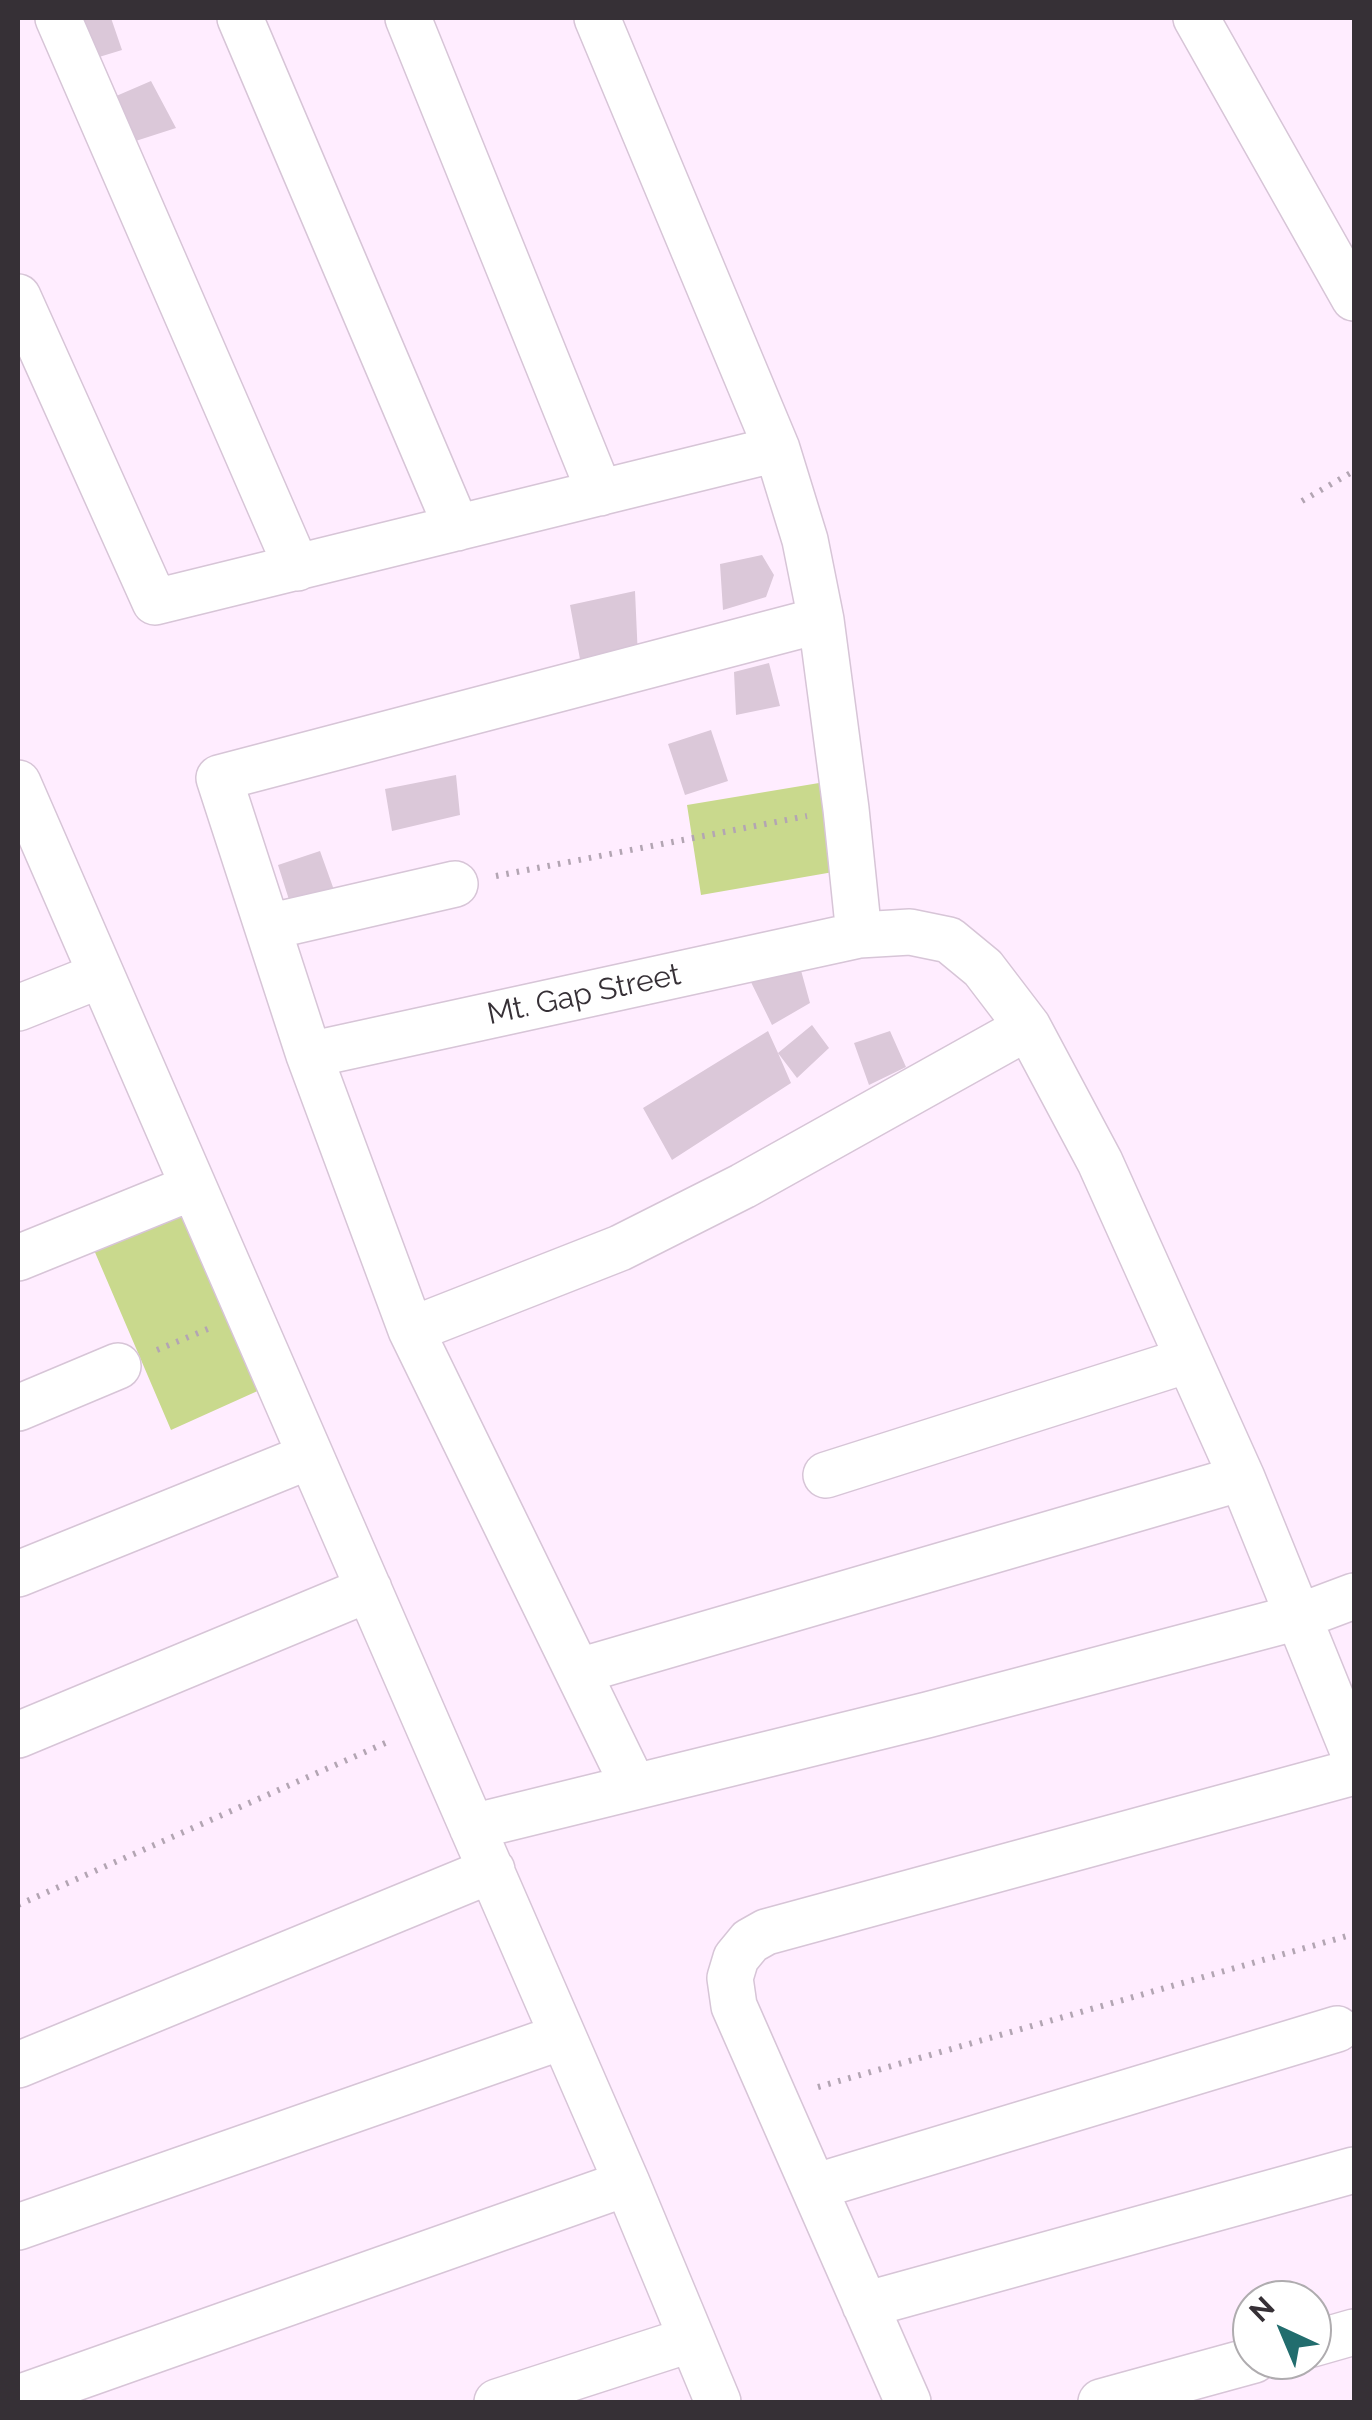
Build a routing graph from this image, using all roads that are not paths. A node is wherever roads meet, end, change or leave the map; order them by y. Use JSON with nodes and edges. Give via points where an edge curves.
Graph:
{"nodes":[{"id":1,"x":58,"y":18,"type":"edge"},
{"id":2,"x":240,"y":18,"type":"edge"},
{"id":3,"x":408,"y":18,"type":"edge"},
{"id":4,"x":597,"y":18,"type":"edge"},
{"id":5,"x":1196,"y":18,"type":"edge"},
{"id":6,"x":18,"y":297,"type":"edge"},
{"id":7,"x":1354,"y":298,"type":"edge"},
{"id":8,"x":777,"y":449,"type":"junction"},
{"id":9,"x":600,"y":493,"type":"junction"},
{"id":10,"x":456,"y":528,"type":"junction"},
{"id":11,"x":296,"y":568,"type":"junction"},
{"id":12,"x":821,"y":620,"type":"junction"},
{"id":13,"x":18,"y":783,"type":"edge"},
{"id":14,"x":28,"y":834,"type":"edge"},
{"id":15,"x":455,"y":884,"type":"road end"},
{"id":16,"x":268,"y":928,"type":"junction"},
{"id":17,"x":859,"y":935,"type":"junction"},
{"id":18,"x":101,"y":974,"type":"junction"},
{"id":19,"x":18,"y":1008,"type":"edge"},
{"id":20,"x":1028,"y":1027,"type":"junction"},
{"id":21,"x":309,"y":1055,"type":"junction"},
{"id":22,"x":193,"y":1187,"type":"junction"},
{"id":23,"x":18,"y":1258,"type":"edge"},
{"id":24,"x":411,"y":1330,"type":"junction"},
{"id":25,"x":1188,"y":1360,"type":"junction"},
{"id":26,"x":129,"y":1361,"type":"road end"},
{"id":27,"x":18,"y":1408,"type":"edge"},
{"id":28,"x":310,"y":1456,"type":"junction"},
{"id":29,"x":826,"y":1474,"type":"dead end"},
{"id":30,"x":1242,"y":1478,"type":"junction"},
{"id":31,"x":18,"y":1574,"type":"edge"},
{"id":32,"x":369,"y":1590,"type":"junction"},
{"id":33,"x":1354,"y":1596,"type":"edge"},
{"id":34,"x":1298,"y":1617,"type":"junction"},
{"id":35,"x":579,"y":1671,"type":"junction"},
{"id":36,"x":18,"y":1735,"type":"edge"},
{"id":37,"x":1354,"y":1754,"type":"edge"},
{"id":38,"x":1354,"y":1772,"type":"edge"},
{"id":39,"x":634,"y":1787,"type":"junction"},
{"id":40,"x":472,"y":1827,"type":"junction"},
{"id":41,"x":492,"y":1870,"type":"junction"},
{"id":42,"x":1336,"y":2029,"type":"dead end"},
{"id":43,"x":561,"y":2036,"type":"junction"},
{"id":44,"x":18,"y":2066,"type":"edge"},
{"id":45,"x":1354,"y":2170,"type":"edge"},
{"id":46,"x":627,"y":2183,"type":"junction"},
{"id":47,"x":814,"y":2186,"type":"junction"},
{"id":48,"x":18,"y":2227,"type":"edge"},
{"id":49,"x":866,"y":2305,"type":"junction"},
{"id":50,"x":692,"y":2339,"type":"junction"},
{"id":51,"x":1232,"y":2366,"type":"edge"},
{"id":52,"x":24,"y":2390,"type":"edge"},
{"id":53,"x":497,"y":2402,"type":"edge"},
{"id":54,"x":718,"y":2402,"type":"edge"},
{"id":55,"x":908,"y":2402,"type":"edge"},
{"id":56,"x":1101,"y":2402,"type":"edge"}],
"edges":[{"from":1,"to":11,"type":"street"},
{"from":2,"to":10,"type":"street"},
{"from":3,"to":9,"type":"street"},
{"from":4,"to":8,"type":"street"},
{"from":5,"to":7,"type":"street"},
{"from":6,"to":11,"type":"street","via":[[154,602]]},
{"from":8,"to":9,"type":"street"},
{"from":8,"to":12,"type":"street"},
{"from":9,"to":10,"type":"street"},
{"from":10,"to":11,"type":"street"},
{"from":12,"to":16,"type":"street","via":[[219,778]]},
{"from":12,"to":17,"type":"street"},
{"from":13,"to":14,"type":"street"},
{"from":14,"to":18,"type":"street"},
{"from":15,"to":16,"type":"street"},
{"from":16,"to":21,"type":"street"},
{"from":17,"to":20,"type":"street","name":"Mt. Gap Street","via":[[910,932],[950,940],[983,968]]},
{"from":17,"to":21,"type":"street","name":"Mt. Gap Street"},
{"from":18,"to":19,"type":"street"},
{"from":18,"to":22,"type":"street"},
{"from":20,"to":24,"type":"street","via":[[620,1248]]},
{"from":20,"to":25,"type":"street","name":"Mt. Gap Street","via":[[1100,1162]]},
{"from":21,"to":24,"type":"street"},
{"from":22,"to":23,"type":"street"},
{"from":22,"to":28,"type":"street"},
{"from":24,"to":35,"type":"street"},
{"from":25,"to":29,"type":"street"},
{"from":25,"to":30,"type":"street","name":"Mt. Gap Street"},
{"from":26,"to":27,"type":"street"},
{"from":28,"to":31,"type":"street"},
{"from":28,"to":32,"type":"street"},
{"from":30,"to":34,"type":"street","name":"Mt. Gap Street"},
{"from":30,"to":35,"type":"street"},
{"from":32,"to":36,"type":"street"},
{"from":32,"to":40,"type":"street"},
{"from":33,"to":34,"type":"street"},
{"from":34,"to":37,"type":"street","name":"Mt. Gap Street"},
{"from":34,"to":39,"type":"street"},
{"from":35,"to":39,"type":"street"},
{"from":38,"to":47,"type":"street","via":[[750,1941],[730,1978],[734,2006]]},
{"from":39,"to":40,"type":"street"},
{"from":40,"to":41,"type":"street"},
{"from":41,"to":43,"type":"street"},
{"from":41,"to":44,"type":"street"},
{"from":42,"to":47,"type":"street"},
{"from":43,"to":46,"type":"street"},
{"from":43,"to":48,"type":"street"},
{"from":45,"to":49,"type":"street"},
{"from":46,"to":50,"type":"street"},
{"from":46,"to":52,"type":"street"},
{"from":47,"to":49,"type":"street"},
{"from":49,"to":55,"type":"street"},
{"from":50,"to":53,"type":"street"},
{"from":50,"to":54,"type":"street"},
{"from":51,"to":56,"type":"street"}]}
